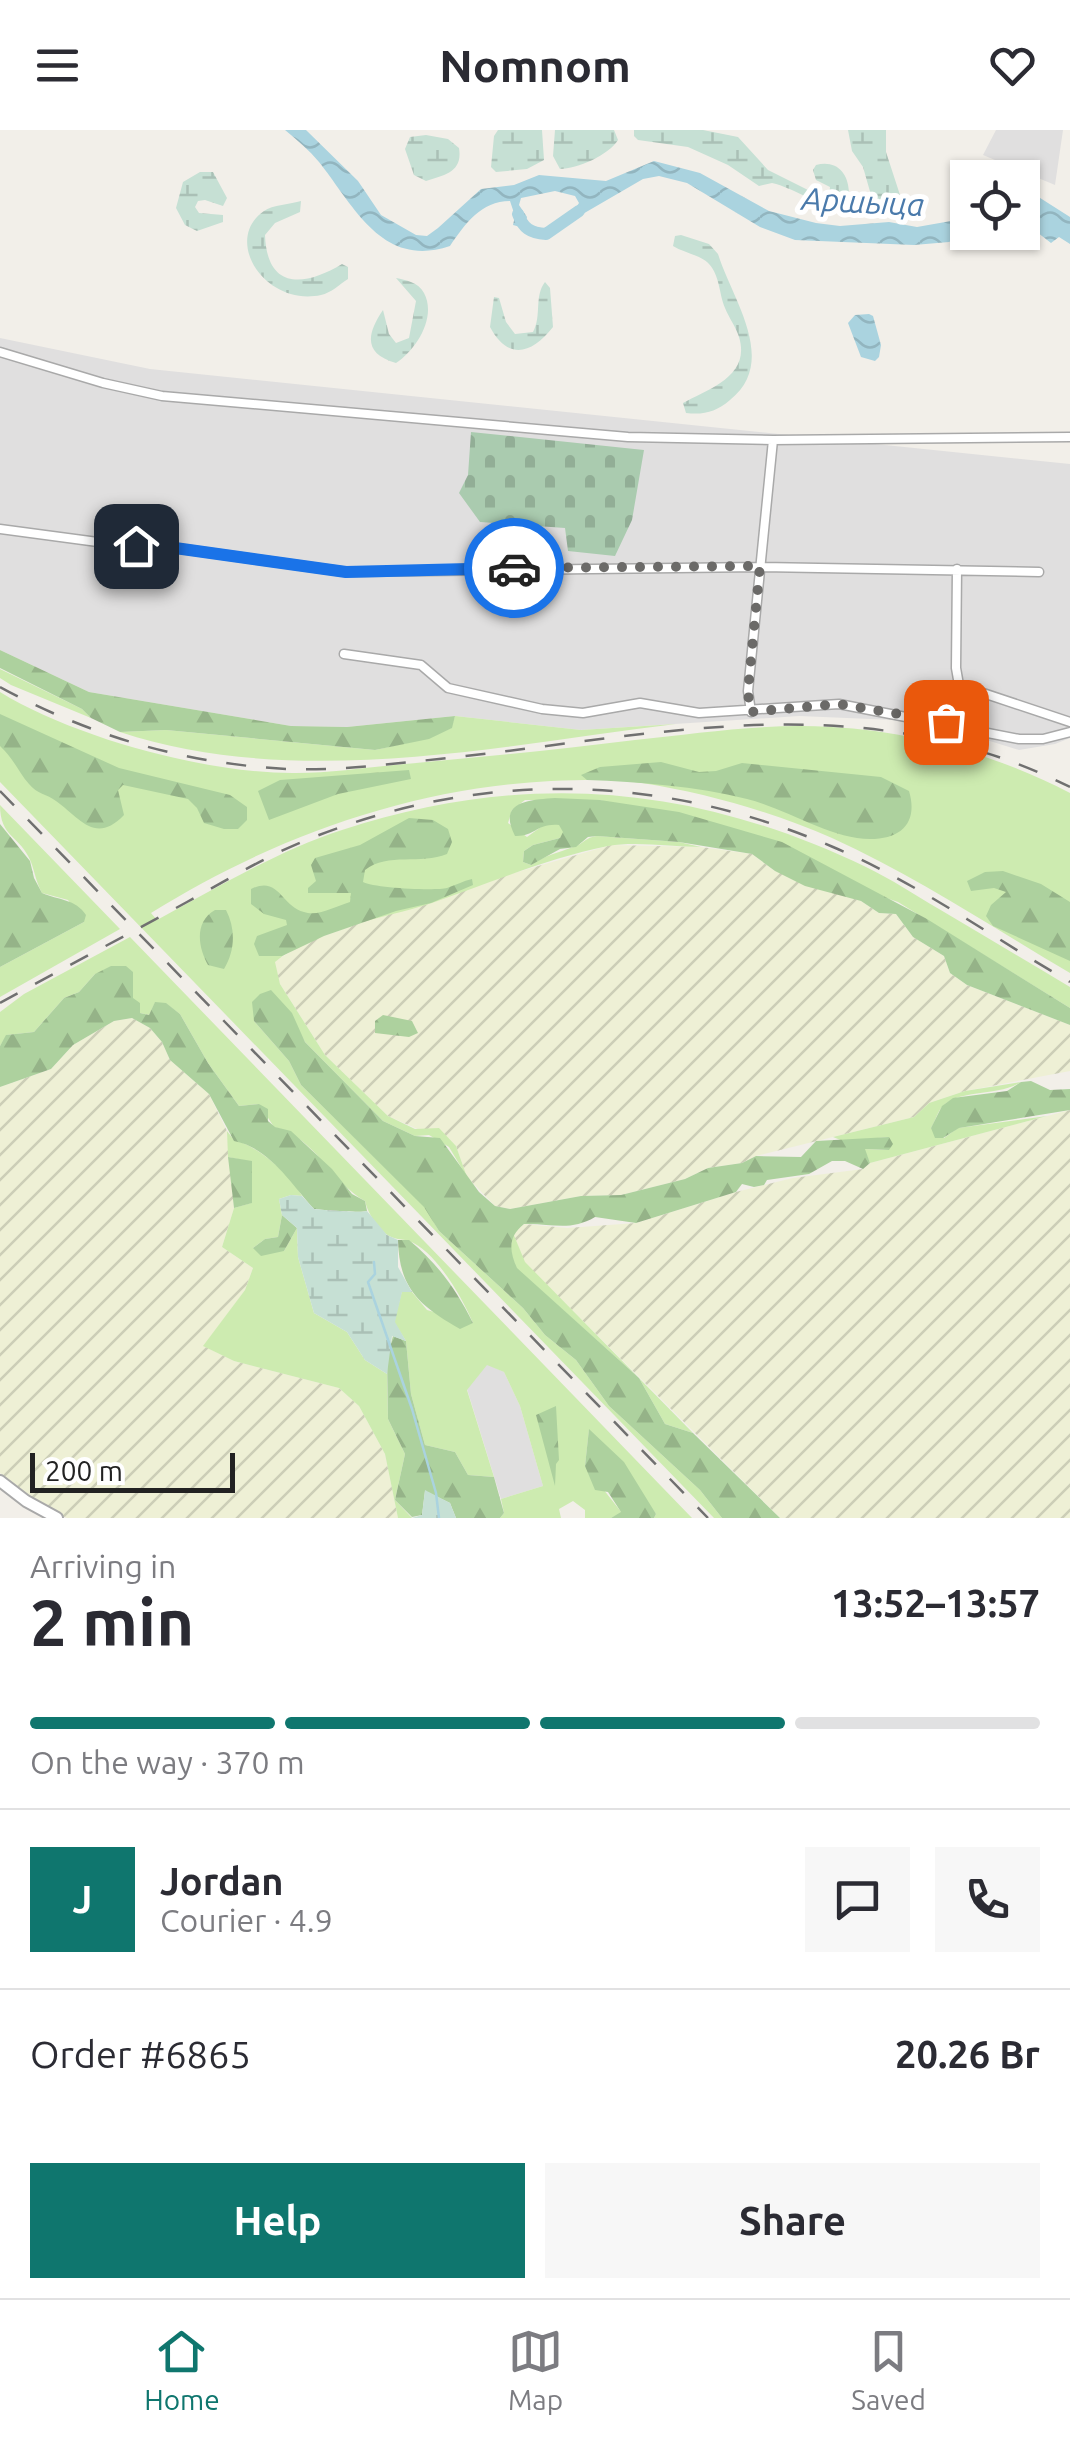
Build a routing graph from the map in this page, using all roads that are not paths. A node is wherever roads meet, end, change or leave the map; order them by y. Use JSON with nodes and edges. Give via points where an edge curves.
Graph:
{"nodes":[{"id":1,"x":0,"y":352,"type":"edge"},
{"id":2,"x":1070,"y":437,"type":"edge"},
{"id":3,"x":773,"y":440,"type":"junction"},
{"id":4,"x":0,"y":528,"type":"edge"},
{"id":5,"x":760,"y":566,"type":"junction"},
{"id":6,"x":957,"y":569,"type":"junction"},
{"id":7,"x":1039,"y":572,"type":"dead end"},
{"id":8,"x":344,"y":654,"type":"dead end"},
{"id":9,"x":750,"y":712,"type":"junction"},
{"id":10,"x":1070,"y":722,"type":"edge"},
{"id":11,"x":1070,"y":732,"type":"edge"},
{"id":12,"x":0,"y":1480,"type":"edge"},
{"id":13,"x":57,"y":1518,"type":"edge"}],
"edges":[{"from":1,"to":3,"type":"street","via":[[103,384],[178,398],[586,434]]},
{"from":2,"to":3,"type":"street"},
{"from":3,"to":5,"type":"street"},
{"from":4,"to":5,"type":"street","via":[[346,572]]},
{"from":5,"to":6,"type":"street"},
{"from":5,"to":9,"type":"street"},
{"from":6,"to":7,"type":"street"},
{"from":6,"to":10,"type":"street","via":[[959,685]]},
{"from":8,"to":9,"type":"street","via":[[420,665],[448,688],[542,709],[582,712],[640,703],[698,713]]},
{"from":9,"to":11,"type":"street","via":[[839,704],[1019,739]]},
{"from":12,"to":13,"type":"street"}]}
